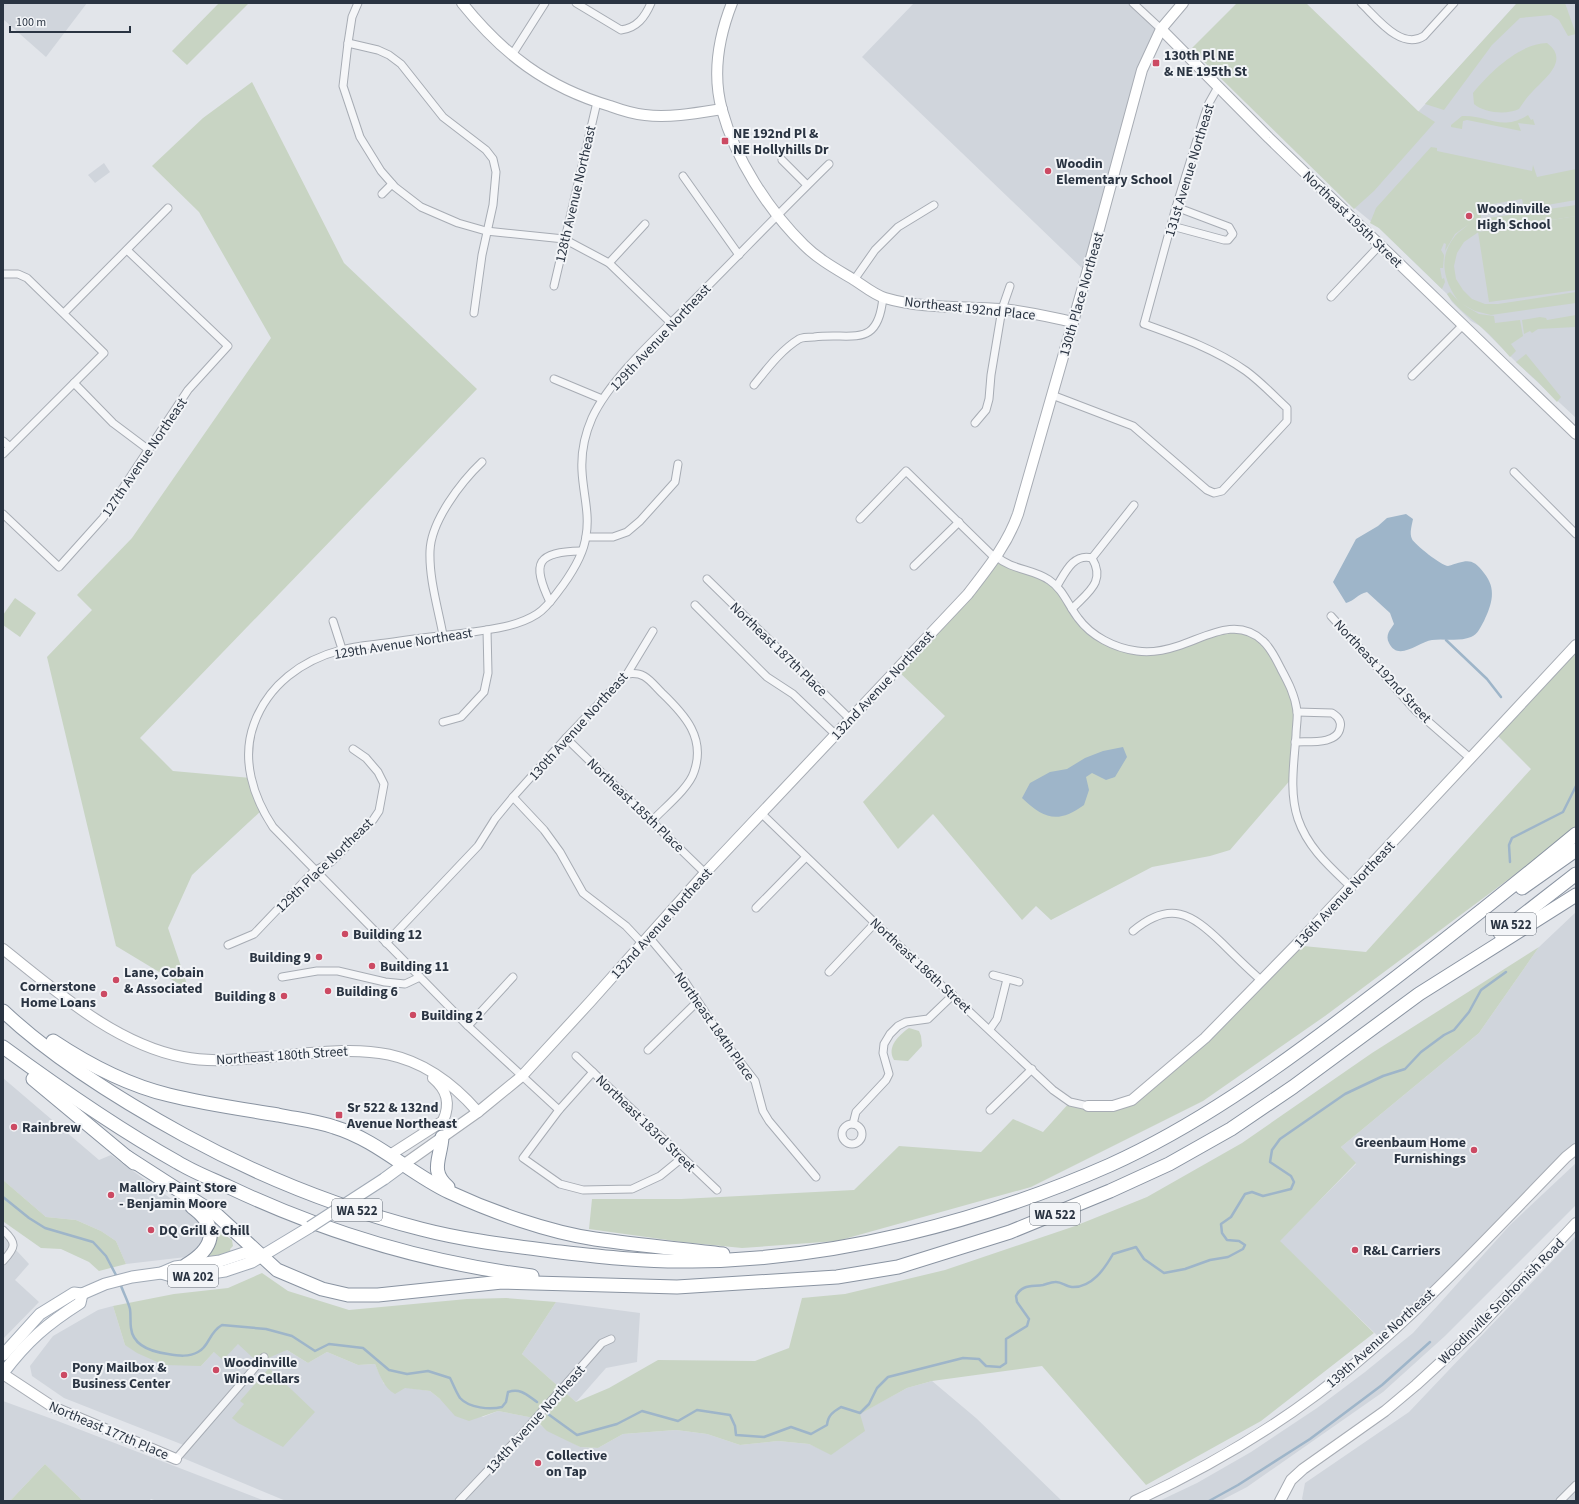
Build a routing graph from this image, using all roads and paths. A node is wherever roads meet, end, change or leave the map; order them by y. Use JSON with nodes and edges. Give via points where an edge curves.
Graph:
{"nodes":[{"id":1,"x":358,"y":3,"type":"edge"},
{"id":2,"x":462,"y":3,"type":"edge"},
{"id":3,"x":545,"y":3,"type":"edge"},
{"id":4,"x":576,"y":3,"type":"edge"},
{"id":5,"x":651,"y":3,"type":"edge"},
{"id":6,"x":732,"y":3,"type":"edge"},
{"id":7,"x":1133,"y":3,"type":"edge"},
{"id":8,"x":1183,"y":3,"type":"edge"},
{"id":9,"x":1361,"y":3,"type":"edge"},
{"id":10,"x":1454,"y":3,"type":"edge"},
{"id":11,"x":1161,"y":30,"type":"junction"},
{"id":12,"x":348,"y":43,"type":"junction"},
{"id":13,"x":512,"y":55,"type":"junction"},
{"id":14,"x":1218,"y":87,"type":"junction"},
{"id":15,"x":597,"y":102,"type":"junction"},
{"id":16,"x":722,"y":109,"type":"junction"},
{"id":17,"x":782,"y":160,"type":"dead end"},
{"id":18,"x":829,"y":164,"type":"dead end"},
{"id":19,"x":683,"y":176,"type":"dead end"},
{"id":20,"x":392,"y":184,"type":"junction"},
{"id":21,"x":807,"y":185,"type":"junction"},
{"id":22,"x":382,"y":194,"type":"dead end"},
{"id":23,"x":934,"y":205,"type":"dead end"},
{"id":24,"x":1176,"y":206,"type":"junction"},
{"id":25,"x":168,"y":208,"type":"dead end"},
{"id":26,"x":777,"y":215,"type":"junction"},
{"id":27,"x":644,"y":224,"type":"dead end"},
{"id":28,"x":1172,"y":226,"type":"junction"},
{"id":29,"x":486,"y":231,"type":"junction"},
{"id":30,"x":564,"y":239,"type":"junction"},
{"id":31,"x":1380,"y":245,"type":"junction"},
{"id":32,"x":127,"y":250,"type":"junction"},
{"id":33,"x":739,"y":255,"type":"junction"},
{"id":34,"x":609,"y":263,"type":"junction"},
{"id":35,"x":3,"y":274,"type":"edge"},
{"id":36,"x":854,"y":280,"type":"junction"},
{"id":37,"x":554,"y":286,"type":"dead end"},
{"id":38,"x":1010,"y":286,"type":"dead end"},
{"id":39,"x":883,"y":297,"type":"junction"},
{"id":40,"x":1331,"y":297,"type":"dead end"},
{"id":41,"x":1002,"y":310,"type":"junction"},
{"id":42,"x":64,"y":313,"type":"junction"},
{"id":43,"x":474,"y":313,"type":"dead end"},
{"id":44,"x":1073,"y":322,"type":"junction"},
{"id":45,"x":671,"y":323,"type":"junction"},
{"id":46,"x":1463,"y":325,"type":"junction"},
{"id":47,"x":1412,"y":376,"type":"dead end"},
{"id":48,"x":554,"y":379,"type":"dead end"},
{"id":49,"x":74,"y":383,"type":"junction"},
{"id":50,"x":754,"y":385,"type":"dead end"},
{"id":51,"x":1052,"y":395,"type":"junction"},
{"id":52,"x":602,"y":399,"type":"junction"},
{"id":53,"x":975,"y":423,"type":"dead end"},
{"id":54,"x":1576,"y":434,"type":"edge"},
{"id":55,"x":3,"y":441,"type":"edge"},
{"id":56,"x":10,"y":447,"type":"junction"},
{"id":57,"x":149,"y":450,"type":"junction"},
{"id":58,"x":3,"y":454,"type":"edge"},
{"id":59,"x":482,"y":462,"type":"dead end"},
{"id":60,"x":678,"y":464,"type":"dead end"},
{"id":61,"x":1514,"y":472,"type":"dead end"},
{"id":62,"x":1134,"y":505,"type":"dead end"},
{"id":63,"x":3,"y":514,"type":"edge"},
{"id":64,"x":860,"y":519,"type":"dead end"},
{"id":65,"x":959,"y":522,"type":"junction"},
{"id":66,"x":1576,"y":534,"type":"edge"},
{"id":67,"x":586,"y":537,"type":"junction"},
{"id":68,"x":581,"y":551,"type":"junction"},
{"id":69,"x":996,"y":558,"type":"junction"},
{"id":70,"x":1092,"y":558,"type":"junction"},
{"id":71,"x":914,"y":566,"type":"dead end"},
{"id":72,"x":707,"y":579,"type":"dead end"},
{"id":73,"x":1057,"y":586,"type":"junction"},
{"id":74,"x":550,"y":602,"type":"junction"},
{"id":75,"x":695,"y":605,"type":"dead end"},
{"id":76,"x":1072,"y":609,"type":"junction"},
{"id":77,"x":1331,"y":616,"type":"dead end"},
{"id":78,"x":333,"y":621,"type":"dead end"},
{"id":79,"x":487,"y":630,"type":"junction"},
{"id":80,"x":653,"y":631,"type":"dead end"},
{"id":81,"x":443,"y":635,"type":"junction"},
{"id":82,"x":1576,"y":645,"type":"edge"},
{"id":83,"x":342,"y":649,"type":"junction"},
{"id":84,"x":627,"y":674,"type":"junction"},
{"id":85,"x":1297,"y":712,"type":"junction"},
{"id":86,"x":850,"y":719,"type":"junction"},
{"id":87,"x":443,"y":722,"type":"dead end"},
{"id":88,"x":835,"y":734,"type":"junction"},
{"id":89,"x":566,"y":738,"type":"junction"},
{"id":90,"x":1295,"y":742,"type":"junction"},
{"id":91,"x":353,"y":749,"type":"dead end"},
{"id":92,"x":1470,"y":758,"type":"junction"},
{"id":93,"x":513,"y":797,"type":"junction"},
{"id":94,"x":761,"y":813,"type":"junction"},
{"id":95,"x":652,"y":821,"type":"junction"},
{"id":96,"x":1576,"y":834,"type":"edge"},
{"id":97,"x":1576,"y":850,"type":"edge"},
{"id":98,"x":806,"y":857,"type":"junction"},
{"id":99,"x":314,"y":871,"type":"junction"},
{"id":100,"x":705,"y":872,"type":"junction"},
{"id":101,"x":1576,"y":874,"type":"edge"},
{"id":102,"x":1351,"y":887,"type":"junction"},
{"id":103,"x":1576,"y":894,"type":"edge"},
{"id":104,"x":756,"y":908,"type":"dead end"},
{"id":105,"x":875,"y":923,"type":"junction"},
{"id":106,"x":1133,"y":932,"type":"dead end"},
{"id":107,"x":1451,"y":936,"type":"junction"},
{"id":108,"x":645,"y":939,"type":"junction"},
{"id":109,"x":386,"y":943,"type":"junction"},
{"id":110,"x":228,"y":945,"type":"dead end"},
{"id":111,"x":3,"y":949,"type":"edge"},
{"id":112,"x":829,"y":972,"type":"dead end"},
{"id":113,"x":992,"y":975,"type":"dead end"},
{"id":114,"x":1446,"y":975,"type":"junction"},
{"id":115,"x":420,"y":977,"type":"junction"},
{"id":116,"x":513,"y":977,"type":"dead end"},
{"id":117,"x":282,"y":978,"type":"dead end"},
{"id":118,"x":1007,"y":979,"type":"junction"},
{"id":119,"x":1262,"y":981,"type":"junction"},
{"id":120,"x":1019,"y":982,"type":"dead end"},
{"id":121,"x":953,"y":995,"type":"junction"},
{"id":122,"x":697,"y":1002,"type":"junction"},
{"id":123,"x":3,"y":1005,"type":"edge"},
{"id":124,"x":3,"y":1011,"type":"edge"},
{"id":125,"x":468,"y":1026,"type":"junction"},
{"id":126,"x":990,"y":1030,"type":"junction"},
{"id":127,"x":3,"y":1047,"type":"edge"},
{"id":128,"x":648,"y":1050,"type":"dead end"},
{"id":129,"x":576,"y":1056,"type":"dead end"},
{"id":130,"x":418,"y":1064,"type":"junction"},
{"id":131,"x":1032,"y":1069,"type":"junction"},
{"id":132,"x":593,"y":1072,"type":"junction"},
{"id":133,"x":522,"y":1076,"type":"junction"},
{"id":134,"x":1088,"y":1106,"type":"joint"},
{"id":135,"x":559,"y":1110,"type":"junction"},
{"id":136,"x":990,"y":1110,"type":"dead end"},
{"id":137,"x":478,"y":1112,"type":"junction"},
{"id":138,"x":853,"y":1124,"type":"dead end"},
{"id":139,"x":442,"y":1137,"type":"junction"},
{"id":140,"x":1576,"y":1149,"type":"edge"},
{"id":141,"x":390,"y":1155,"type":"junction"},
{"id":142,"x":127,"y":1157,"type":"junction"},
{"id":143,"x":682,"y":1158,"type":"junction"},
{"id":144,"x":403,"y":1165,"type":"junction"},
{"id":145,"x":816,"y":1177,"type":"dead end"},
{"id":146,"x":716,"y":1190,"type":"dead end"},
{"id":147,"x":459,"y":1196,"type":"junction"},
{"id":148,"x":1576,"y":1223,"type":"edge"},
{"id":149,"x":3,"y":1230,"type":"edge"},
{"id":150,"x":261,"y":1255,"type":"junction"},
{"id":151,"x":761,"y":1258,"type":"junction"},
{"id":152,"x":3,"y":1261,"type":"edge"},
{"id":153,"x":186,"y":1265,"type":"junction"},
{"id":154,"x":161,"y":1274,"type":"junction"},
{"id":155,"x":604,"y":1284,"type":"junction"},
{"id":156,"x":82,"y":1294,"type":"junction"},
{"id":157,"x":611,"y":1339,"type":"dead end"},
{"id":158,"x":3,"y":1355,"type":"edge"},
{"id":159,"x":264,"y":1357,"type":"dead end"},
{"id":160,"x":3,"y":1374,"type":"edge"},
{"id":161,"x":176,"y":1459,"type":"joint"},
{"id":162,"x":1576,"y":1485,"type":"edge"},
{"id":163,"x":459,"y":1501,"type":"edge"},
{"id":164,"x":1135,"y":1501,"type":"edge"},
{"id":165,"x":1280,"y":1501,"type":"edge"},
{"id":166,"x":1560,"y":1501,"type":"edge"}],
"edges":[{"from":1,"to":12,"type":"street","via":[[352,17]]},
{"from":2,"to":13,"type":"main road","via":[[484,30]]},
{"from":3,"to":13,"type":"street"},
{"from":4,"to":5,"type":"street","via":[[620,30],[629,29],[639,23]]},
{"from":6,"to":16,"type":"main road","name":"Northeast 192nd Place","via":[[718,54]]},
{"from":7,"to":11,"type":"street","name":"Northeast 195th Street"},
{"from":8,"to":11,"type":"main road"},
{"from":9,"to":10,"type":"street","via":[[1394,33],[1403,39],[1413,40],[1420,39],[1428,33]]},
{"from":11,"to":14,"type":"main road","name":"Northeast 195th Street"},
{"from":11,"to":44,"type":"main road","name":"130th Place Northeast","via":[[1142,70]]},
{"from":12,"to":20,"type":"street","via":[[343,86],[360,137]]},
{"from":12,"to":29,"type":"street","via":[[378,50],[401,64],[443,116],[486,150],[493,159],[496,172],[493,205]]},
{"from":13,"to":15,"type":"main road","via":[[565,90]]},
{"from":14,"to":24,"type":"street","name":"131st Avenue Northeast","via":[[1209,103]]},
{"from":14,"to":31,"type":"main road","name":"Northeast 195th Street"},
{"from":15,"to":16,"type":"main road","via":[[646,115]]},
{"from":15,"to":30,"type":"street","name":"128th Avenue Northeast"},
{"from":16,"to":26,"type":"main road","name":"Northeast 192nd Place","via":[[743,164]]},
{"from":17,"to":21,"type":"street"},
{"from":18,"to":21,"type":"street","name":"129th Avenue Northeast"},
{"from":19,"to":33,"type":"street"},
{"from":20,"to":22,"type":"street"},
{"from":20,"to":29,"type":"street","via":[[421,207],[458,223]]},
{"from":21,"to":26,"type":"street","name":"129th Avenue Northeast"},
{"from":23,"to":36,"type":"street","via":[[898,227],[875,250]]},
{"from":24,"to":28,"type":"street","name":"131st Avenue Northeast"},
{"from":24,"to":28,"type":"street","via":[[1229,227],[1233,234],[1228,240],[1224,240]]},
{"from":25,"to":32,"type":"street"},
{"from":26,"to":33,"type":"street","name":"129th Avenue Northeast"},
{"from":26,"to":36,"type":"main road","name":"Northeast 192nd Place","via":[[804,245],[829,265]]},
{"from":27,"to":34,"type":"street"},
{"from":28,"to":51,"type":"street","name":"131st Avenue Northeast","via":[[1144,324],[1195,343],[1223,356],[1248,372],[1287,408],[1287,421],[1222,491],[1214,493],[1207,490],[1133,426]]},
{"from":29,"to":30,"type":"street"},
{"from":29,"to":43,"type":"street"},
{"from":30,"to":34,"type":"street"},
{"from":30,"to":37,"type":"street","name":"128th Avenue Northeast"},
{"from":31,"to":40,"type":"street"},
{"from":31,"to":46,"type":"main road","name":"Northeast 195th Street"},
{"from":32,"to":42,"type":"street"},
{"from":32,"to":57,"type":"street","name":"127th Avenue Northeast","via":[[228,346],[188,390]]},
{"from":33,"to":45,"type":"street","name":"129th Avenue Northeast"},
{"from":34,"to":45,"type":"street"},
{"from":35,"to":42,"type":"street","via":[[18,274],[27,278]]},
{"from":36,"to":39,"type":"main road","name":"Northeast 192nd Place"},
{"from":38,"to":41,"type":"street"},
{"from":39,"to":41,"type":"main road","name":"Northeast 192nd Place","via":[[912,304]]},
{"from":39,"to":50,"type":"street","via":[[881,313],[876,324],[866,334],[832,334],[800,338],[782,353]]},
{"from":41,"to":44,"type":"main road","name":"Northeast 192nd Place"},
{"from":41,"to":53,"type":"street","via":[[990,399],[986,410]]},
{"from":42,"to":49,"type":"street","via":[[104,354]]},
{"from":44,"to":51,"type":"main road","name":"130th Place Northeast"},
{"from":45,"to":52,"type":"street","name":"129th Avenue Northeast"},
{"from":46,"to":47,"type":"street"},
{"from":46,"to":54,"type":"main road","name":"Northeast 195th Street"},
{"from":48,"to":52,"type":"street"},
{"from":49,"to":56,"type":"street"},
{"from":49,"to":57,"type":"street","via":[[113,423]]},
{"from":51,"to":69,"type":"main road","name":"130th Place Northeast","via":[[1018,514]]},
{"from":52,"to":67,"type":"street","name":"129th Avenue Northeast","via":[[591,420],[584,442],[582,470],[587,515]]},
{"from":55,"to":56,"type":"street"},
{"from":56,"to":58,"type":"street"},
{"from":57,"to":63,"type":"street","name":"127th Avenue Northeast","via":[[103,518],[59,567]]},
{"from":59,"to":81,"type":"street","via":[[466,478],[434,531],[430,550],[431,573]]},
{"from":60,"to":67,"type":"street","via":[[675,482],[627,532],[614,537]]},
{"from":61,"to":66,"type":"street"},
{"from":62,"to":70,"type":"street"},
{"from":64,"to":65,"type":"street","via":[[906,471]]},
{"from":65,"to":69,"type":"street"},
{"from":65,"to":71,"type":"street"},
{"from":67,"to":68,"type":"street","name":"129th Avenue Northeast"},
{"from":68,"to":74,"type":"street","name":"129th Avenue Northeast","via":[[573,571]]},
{"from":68,"to":74,"type":"street","via":[[551,553],[543,560],[540,574]]},
{"from":69,"to":73,"type":"street","via":[[1016,568],[1037,573]]},
{"from":69,"to":86,"type":"main road","name":"132nd Avenue Northeast","via":[[968,594]]},
{"from":70,"to":73,"type":"street","via":[[1086,557],[1075,561]]},
{"from":70,"to":76,"type":"street","via":[[1098,574],[1097,581]]},
{"from":72,"to":86,"type":"street","name":"Northeast 187th Place"},
{"from":73,"to":76,"type":"street"},
{"from":74,"to":79,"type":"street","name":"129th Avenue Northeast","via":[[538,614]]},
{"from":75,"to":88,"type":"street","via":[[766,677],[793,694]]},
{"from":76,"to":85,"type":"street","via":[[1086,627],[1099,638],[1113,645],[1138,651],[1158,651],[1178,646],[1210,632],[1227,628],[1255,635],[1263,641],[1275,658],[1289,684]]},
{"from":77,"to":92,"type":"street","name":"Northeast 192nd Street","via":[[1416,710]]},
{"from":78,"to":83,"type":"street"},
{"from":79,"to":81,"type":"street","name":"129th Avenue Northeast"},
{"from":79,"to":87,"type":"street","via":[[488,673],[484,692],[461,717]]},
{"from":80,"to":84,"type":"street","name":"130th Avenue Northeast"},
{"from":81,"to":83,"type":"street","name":"129th Avenue Northeast"},
{"from":82,"to":92,"type":"main road","name":"136th Avenue Northeast"},
{"from":83,"to":99,"type":"street","name":"129th Avenue Northeast","via":[[312,660],[290,673],[272,691],[259,710],[252,727],[248,759],[255,793],[262,810],[273,827]]},
{"from":84,"to":89,"type":"street","name":"130th Avenue Northeast"},
{"from":84,"to":95,"type":"street","via":[[637,673],[645,676],[680,710],[692,729],[696,743],[698,758],[694,774]]},
{"from":85,"to":90,"type":"street"},
{"from":85,"to":90,"type":"street","via":[[1332,713],[1341,725],[1338,734],[1333,738]]},
{"from":86,"to":88,"type":"main road","name":"132nd Avenue Northeast"},
{"from":88,"to":94,"type":"main road","name":"132nd Avenue Northeast"},
{"from":89,"to":93,"type":"street","name":"130th Avenue Northeast"},
{"from":89,"to":95,"type":"street","name":"Northeast 185th Place"},
{"from":90,"to":102,"type":"street","via":[[1292,778],[1297,818],[1313,849]]},
{"from":91,"to":99,"type":"street","name":"129th Place Northeast","via":[[366,758],[384,784],[379,811],[331,862]]},
{"from":92,"to":102,"type":"main road","name":"136th Avenue Northeast"},
{"from":93,"to":108,"type":"street","name":"Northeast 184th Place","via":[[544,830],[560,852],[583,893]]},
{"from":93,"to":109,"type":"street","via":[[478,846]]},
{"from":94,"to":98,"type":"street","name":"Northeast 186th Street"},
{"from":94,"to":100,"type":"main road","name":"132nd Avenue Northeast"},
{"from":95,"to":100,"type":"street","name":"Northeast 185th Place"},
{"from":96,"to":107,"type":"highway"},
{"from":97,"to":107,"type":"highway","number":"WA 522"},
{"from":98,"to":104,"type":"street"},
{"from":98,"to":105,"type":"street","name":"Northeast 186th Street"},
{"from":99,"to":109,"type":"street","name":"129th Avenue Northeast"},
{"from":99,"to":110,"type":"street","name":"129th Place Northeast","via":[[254,934]]},
{"from":100,"to":108,"type":"main road","name":"132nd Avenue Northeast"},
{"from":101,"to":114,"type":"highway","number":"WA 522"},
{"from":102,"to":119,"type":"main road","name":"136th Avenue Northeast"},
{"from":103,"to":114,"type":"highway"},
{"from":105,"to":112,"type":"street"},
{"from":105,"to":121,"type":"street","name":"Northeast 186th Street"},
{"from":106,"to":119,"type":"street","via":[[1158,915],[1185,915],[1204,926]]},
{"from":107,"to":151,"type":"highway","number":"WA 522","via":[[1278,1067],[1202,1116],[1111,1164],[962,1220],[838,1248]]},
{"from":108,"to":122,"type":"street","name":"Northeast 184th Place","via":[[680,974]]},
{"from":108,"to":133,"type":"main road","name":"132nd Avenue Northeast"},
{"from":109,"to":115,"type":"street","name":"129th Avenue Northeast"},
{"from":111,"to":130,"type":"main road","name":"Northeast 180th Street","via":[[107,1027],[144,1044],[182,1057],[222,1061],[332,1050],[362,1050],[393,1055]]},
{"from":113,"to":118,"type":"street"},
{"from":114,"to":155,"type":"highway","number":"WA 522","via":[[1231,1129],[1169,1164],[1010,1232],[898,1267],[837,1277],[677,1287]]},
{"from":115,"to":117,"type":"street","via":[[405,984],[338,971],[317,971]]},
{"from":115,"to":125,"type":"street","name":"129th Avenue Northeast"},
{"from":116,"to":125,"type":"street"},
{"from":118,"to":120,"type":"street"},
{"from":118,"to":126,"type":"street","via":[[997,1020]]},
{"from":119,"to":134,"type":"main road","name":"136th Avenue Northeast","via":[[1205,1038],[1132,1100],[1113,1106]]},
{"from":121,"to":126,"type":"street","name":"Northeast 186th Street"},
{"from":121,"to":138,"type":"street","via":[[928,1018],[906,1022],[890,1034],[884,1044],[883,1053],[889,1074],[856,1112]]},
{"from":122,"to":128,"type":"street"},
{"from":122,"to":145,"type":"street","name":"Northeast 184th Place","via":[[755,1081],[763,1111],[769,1121]]},
{"from":123,"to":141,"type":"highway","via":[[79,1058],[138,1086],[170,1096],[332,1126],[360,1137]]},
{"from":124,"to":151,"type":"highway","number":"WA 522","via":[[70,1064],[162,1123],[274,1180],[364,1213],[424,1230],[496,1244],[592,1256],[690,1262]]},
{"from":125,"to":133,"type":"street","name":"129th Avenue Northeast"},
{"from":126,"to":131,"type":"street","name":"Northeast 186th Street"},
{"from":127,"to":142,"type":"highway","via":[[26,1073]]},
{"from":127,"to":155,"type":"highway","number":"WA 522","via":[[66,1093],[178,1163],[247,1196],[313,1222],[414,1253],[488,1270]]},
{"from":129,"to":132,"type":"street","name":"Northeast 183rd Street"},
{"from":130,"to":137,"type":"main road","name":"Northeast 180th Street","via":[[446,1081]]},
{"from":130,"to":141,"type":"main road","via":[[444,1091],[448,1102],[447,1112],[443,1121]]},
{"from":131,"to":134,"type":"street","name":"Northeast 186th Street","via":[[1053,1090],[1070,1102]]},
{"from":131,"to":136,"type":"street"},
{"from":132,"to":135,"type":"street"},
{"from":132,"to":143,"type":"street","name":"Northeast 183rd Street"},
{"from":133,"to":135,"type":"street","name":"129th Avenue Northeast"},
{"from":133,"to":137,"type":"main road","name":"132nd Avenue Northeast"},
{"from":135,"to":143,"type":"street","via":[[523,1158],[560,1184],[583,1190],[632,1189],[660,1176]]},
{"from":137,"to":139,"type":"main road","name":"132nd Avenue Northeast"},
{"from":139,"to":144,"type":"main road","name":"132nd Avenue Northeast"},
{"from":139,"to":147,"type":"highway","via":[[438,1174],[441,1181]]},
{"from":140,"to":164,"type":"main road","name":"139th Avenue Northeast","via":[[1398,1325],[1327,1386],[1272,1426],[1239,1446]]},
{"from":141,"to":144,"type":"highway"},
{"from":142,"to":150,"type":"highway","via":[[217,1215]]},
{"from":142,"to":153,"type":"highway","via":[[207,1220],[210,1234],[208,1245],[199,1257]]},
{"from":143,"to":146,"type":"street","name":"Northeast 183rd Street"},
{"from":144,"to":147,"type":"highway"},
{"from":144,"to":150,"type":"main road","name":"132nd Avenue Northeast","number":"WA 202","bridge":true,"via":[[285,1243]]},
{"from":147,"to":151,"type":"highway","via":[[535,1224],[594,1239]]},
{"from":148,"to":165,"type":"main road","name":"Woodinville Snohomish Road","via":[[1477,1329],[1385,1411],[1303,1469],[1291,1480]]},
{"from":149,"to":152,"type":"street","via":[[14,1244],[13,1250]]},
{"from":150,"to":153,"type":"main road","number":"WA 202","via":[[244,1253],[220,1261]]},
{"from":150,"to":154,"type":"main road","number":"WA 202","via":[[252,1262],[225,1271],[178,1278]]},
{"from":150,"to":155,"type":"highway","via":[[286,1275],[322,1289],[348,1295],[378,1295],[502,1282]]},
{"from":153,"to":154,"type":"main road","number":"WA 202"},
{"from":154,"to":156,"type":"main road","number":"WA 202","via":[[132,1277],[105,1284]]},
{"from":156,"to":158,"type":"main road","number":"WA 202","via":[[74,1293],[40,1314]]},
{"from":156,"to":160,"type":"main road","number":"WA 202","via":[[80,1302],[35,1335]]},
{"from":157,"to":163,"type":"street","name":"134th Avenue Northeast","via":[[602,1343]]},
{"from":159,"to":161,"type":"street"},
{"from":160,"to":161,"type":"main road","name":"Northeast 177th Place","via":[[58,1410]]},
{"from":162,"to":166,"type":"street"}]}
